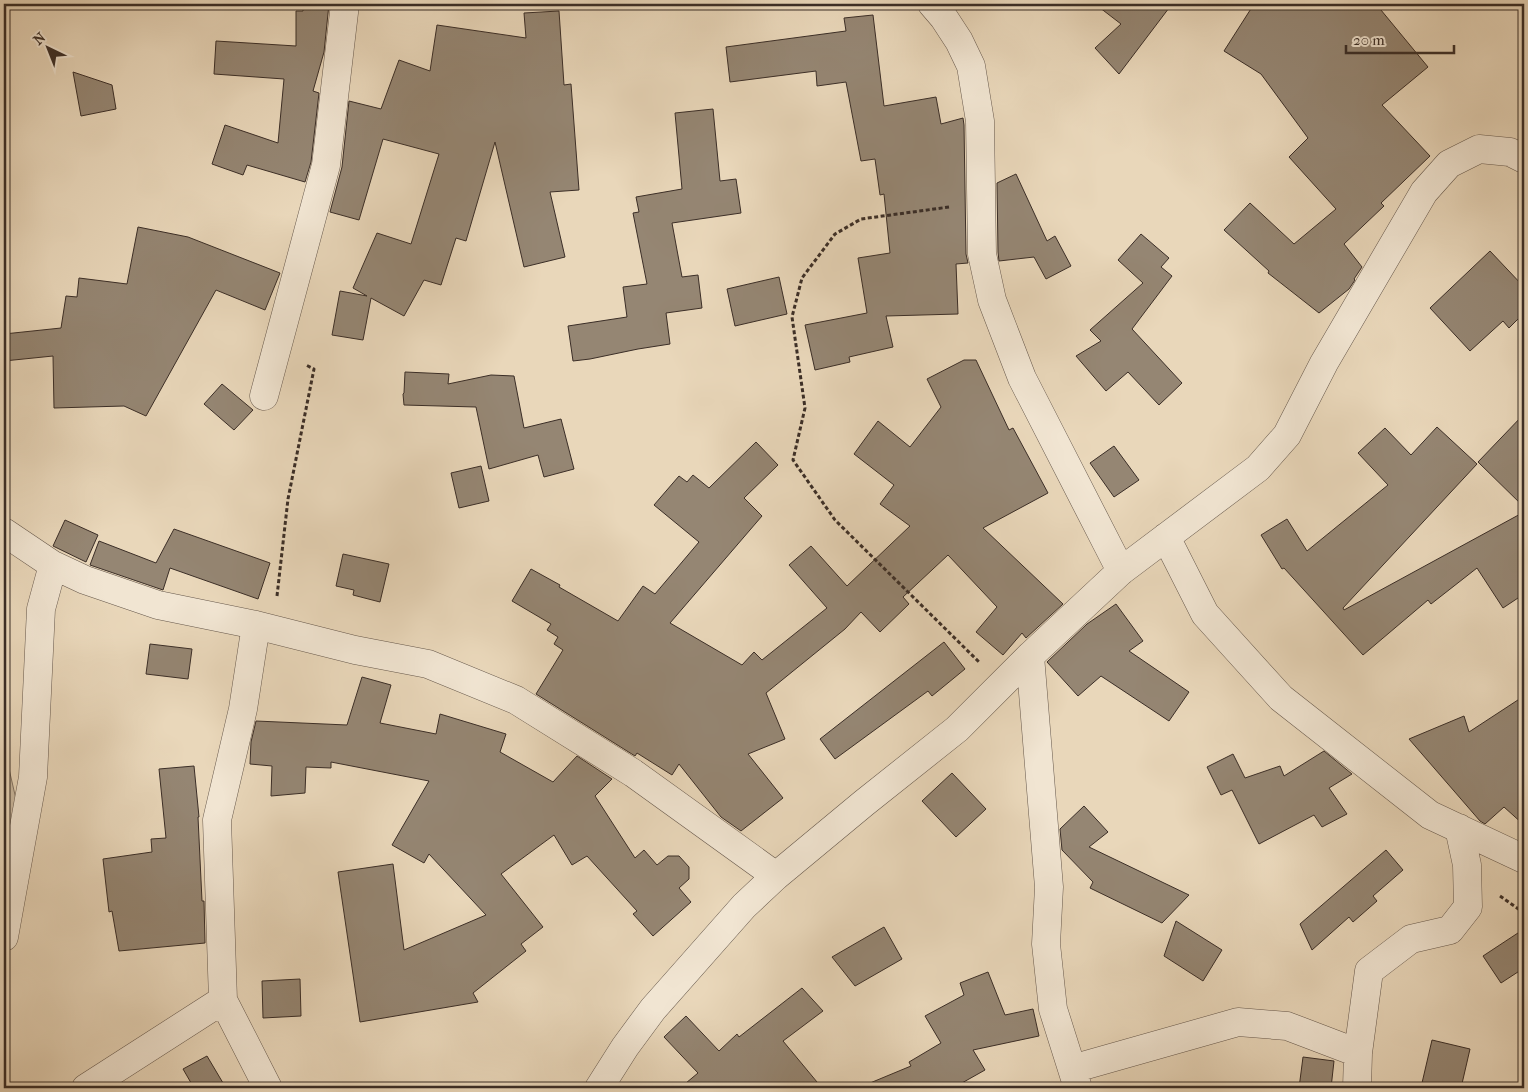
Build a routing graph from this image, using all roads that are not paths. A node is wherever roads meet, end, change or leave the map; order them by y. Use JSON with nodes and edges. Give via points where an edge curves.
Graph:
{"nodes":[{"id":1,"x":345,"y":4,"type":"edge"},
{"id":2,"x":932,"y":4,"type":"edge"},
{"id":3,"x":1524,"y":159,"type":"edge"},
{"id":4,"x":264,"y":396,"type":"dead end"},
{"id":5,"x":4,"y":532,"type":"edge"},
{"id":6,"x":1166,"y":537,"type":"junction"},
{"id":7,"x":53,"y":565,"type":"junction"},
{"id":8,"x":1121,"y":571,"type":"junction"},
{"id":9,"x":265,"y":628,"type":"junction"},
{"id":10,"x":1030,"y":656,"type":"junction"},
{"id":11,"x":1459,"y":828,"type":"junction"},
{"id":12,"x":1524,"y":859,"type":"edge"},
{"id":13,"x":776,"y":876,"type":"junction"},
{"id":14,"x":4,"y":937,"type":"edge"},
{"id":15,"x":223,"y":1000,"type":"junction"},
{"id":16,"x":1358,"y":1053,"type":"junction"},
{"id":17,"x":1075,"y":1078,"type":"edge"},
{"id":18,"x":86,"y":1088,"type":"edge"},
{"id":19,"x":268,"y":1088,"type":"edge"},
{"id":20,"x":599,"y":1088,"type":"edge"},
{"id":21,"x":1357,"y":1088,"type":"edge"}],
"edges":[{"from":1,"to":4,"type":"street","via":[[326,165]]},
{"from":2,"to":8,"type":"street","via":[[959,41],[971,66],[980,121],[982,254],[992,300],[1022,378]]},
{"from":3,"to":6,"type":"street","via":[[1510,152],[1479,149],[1449,164],[1424,192],[1324,363],[1287,435],[1258,468]]},
{"from":5,"to":7,"type":"street"},
{"from":6,"to":8,"type":"street"},
{"from":6,"to":11,"type":"street","via":[[1205,614],[1281,698],[1430,815]]},
{"from":7,"to":9,"type":"street","via":[[85,580],[158,605]]},
{"from":7,"to":14,"type":"street","via":[[41,609],[33,777]]},
{"from":8,"to":10,"type":"street"},
{"from":9,"to":13,"type":"street","via":[[428,664],[516,700],[633,773]]},
{"from":9,"to":15,"type":"street","via":[[217,820]]},
{"from":10,"to":13,"type":"street","via":[[956,729]]},
{"from":10,"to":17,"type":"street","via":[[1049,888],[1046,944],[1053,1009]]},
{"from":11,"to":12,"type":"street"},
{"from":11,"to":16,"type":"street","via":[[1467,864],[1468,907],[1450,930],[1411,939],[1369,971]]},
{"from":13,"to":20,"type":"street","via":[[744,906],[653,1009]]},
{"from":15,"to":18,"type":"street"},
{"from":15,"to":19,"type":"street"},
{"from":16,"to":17,"type":"street","via":[[1287,1026],[1238,1022]]},
{"from":16,"to":21,"type":"street"}]}
